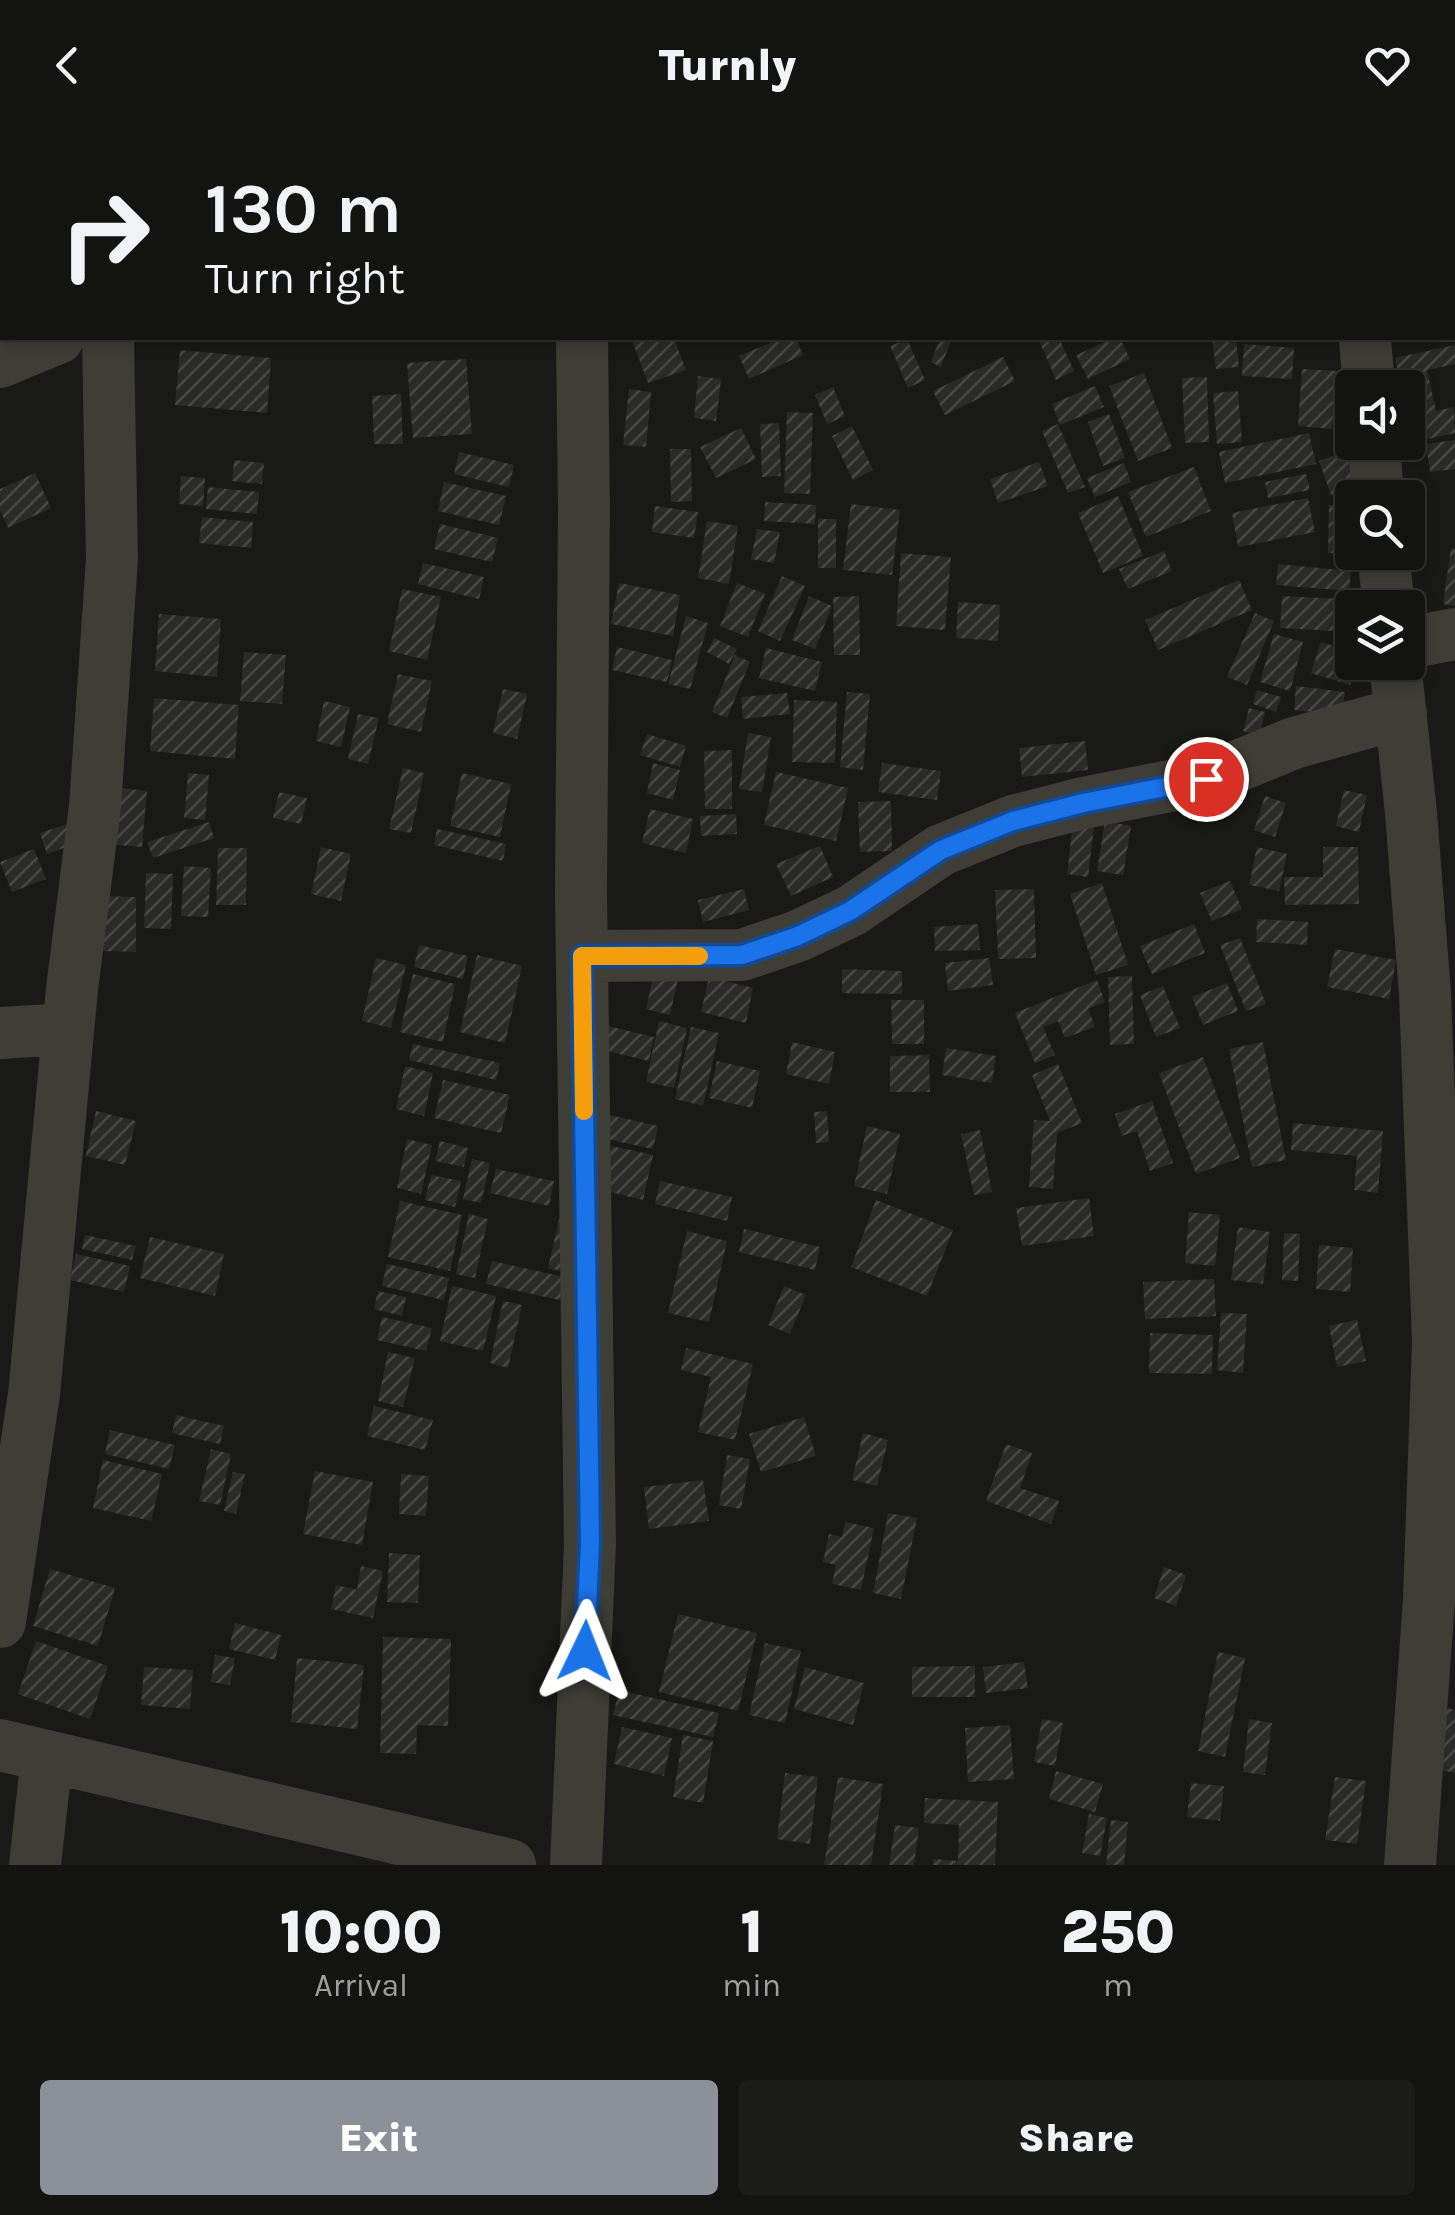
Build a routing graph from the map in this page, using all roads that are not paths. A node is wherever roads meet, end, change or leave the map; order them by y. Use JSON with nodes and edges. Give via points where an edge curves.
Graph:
{"nodes":[{"id":1,"x":53,"y":340,"type":"edge"},
{"id":2,"x":108,"y":340,"type":"edge"},
{"id":3,"x":582,"y":340,"type":"edge"},
{"id":4,"x":1365,"y":340,"type":"edge"},
{"id":5,"x":0,"y":362,"type":"edge"},
{"id":6,"x":1368,"y":370,"type":"edge"},
{"id":7,"x":1455,"y":634,"type":"edge"},
{"id":8,"x":1425,"y":640,"type":"edge"},
{"id":9,"x":1397,"y":680,"type":"edge"},
{"id":10,"x":1400,"y":714,"type":"junction"},
{"id":11,"x":582,"y":956,"type":"junction"},
{"id":12,"x":68,"y":1029,"type":"junction"},
{"id":13,"x":0,"y":1033,"type":"edge"},
{"id":14,"x":0,"y":1622,"type":"edge"},
{"id":15,"x":23,"y":1751,"type":"edge"},
{"id":16,"x":35,"y":1865,"type":"edge"},
{"id":17,"x":510,"y":1865,"type":"edge"},
{"id":18,"x":576,"y":1865,"type":"edge"},
{"id":19,"x":1410,"y":1865,"type":"edge"}],
"edges":[{"from":1,"to":5,"type":"street"},
{"from":2,"to":12,"type":"street","via":[[112,560],[95,806]]},
{"from":3,"to":11,"type":"street"},
{"from":4,"to":6,"type":"street"},
{"from":7,"to":8,"type":"street"},
{"from":9,"to":10,"type":"street"},
{"from":10,"to":11,"type":"street","via":[[1294,743],[1206,779],[1013,821],[941,850],[850,911],[742,955]]},
{"from":10,"to":19,"type":"street","via":[[1425,994],[1438,1342],[1430,1599]]},
{"from":11,"to":18,"type":"street","via":[[590,1544]]},
{"from":12,"to":13,"type":"street"},
{"from":12,"to":14,"type":"street","via":[[34,1394]]},
{"from":15,"to":16,"type":"street"},
{"from":15,"to":17,"type":"street"}]}
